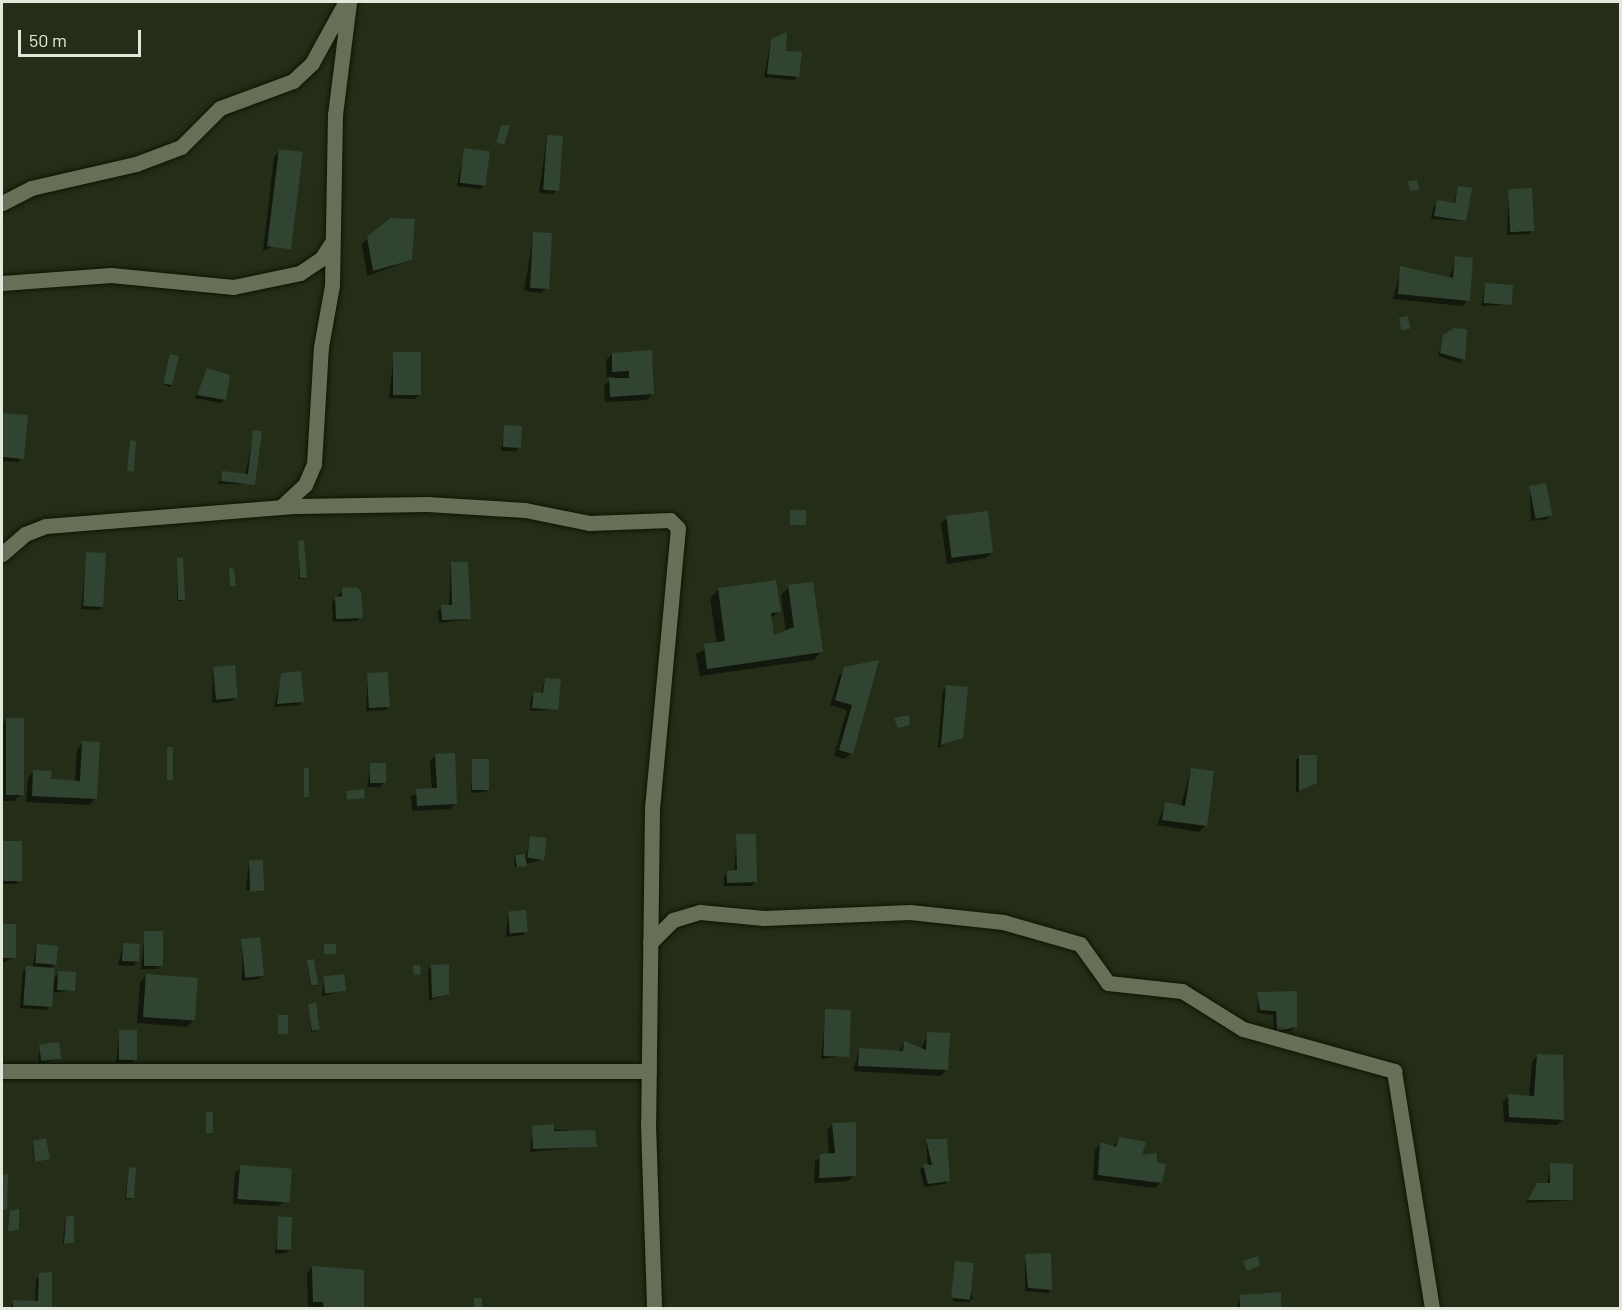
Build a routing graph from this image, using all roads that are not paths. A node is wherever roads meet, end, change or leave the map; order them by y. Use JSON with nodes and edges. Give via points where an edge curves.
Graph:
{"nodes":[{"id":1,"x":347,"y":2,"type":"edge"},
{"id":2,"x":2,"y":203,"type":"edge"},
{"id":3,"x":332,"y":242,"type":"junction"},
{"id":4,"x":2,"y":283,"type":"edge"},
{"id":5,"x":281,"y":507,"type":"junction"},
{"id":6,"x":2,"y":554,"type":"edge"},
{"id":7,"x":650,"y":943,"type":"junction"},
{"id":8,"x":2,"y":1071,"type":"edge"},
{"id":9,"x":649,"y":1071,"type":"junction"},
{"id":10,"x":654,"y":1308,"type":"edge"},
{"id":11,"x":1432,"y":1308,"type":"edge"}],
"edges":[{"from":1,"to":2,"type":"street","via":[[312,63],[293,81],[220,108],[182,147],[136,164],[31,188]]},
{"from":1,"to":3,"type":"street","via":[[335,115]]},
{"from":3,"to":4,"type":"street","via":[[321,259],[300,273],[233,287],[111,276]]},
{"from":3,"to":5,"type":"street","via":[[314,464],[305,485]]},
{"from":5,"to":6,"type":"street","via":[[46,526],[25,534]]},
{"from":5,"to":7,"type":"street","via":[[427,504],[525,510],[589,523],[670,520],[678,528],[652,808]]},
{"from":7,"to":9,"type":"street"},
{"from":7,"to":11,"type":"street","via":[[673,920],[700,912],[764,918],[910,912],[1004,922],[1080,944],[1108,983],[1182,991],[1243,1029],[1394,1071]]},
{"from":8,"to":9,"type":"street"},
{"from":9,"to":10,"type":"street"}]}
